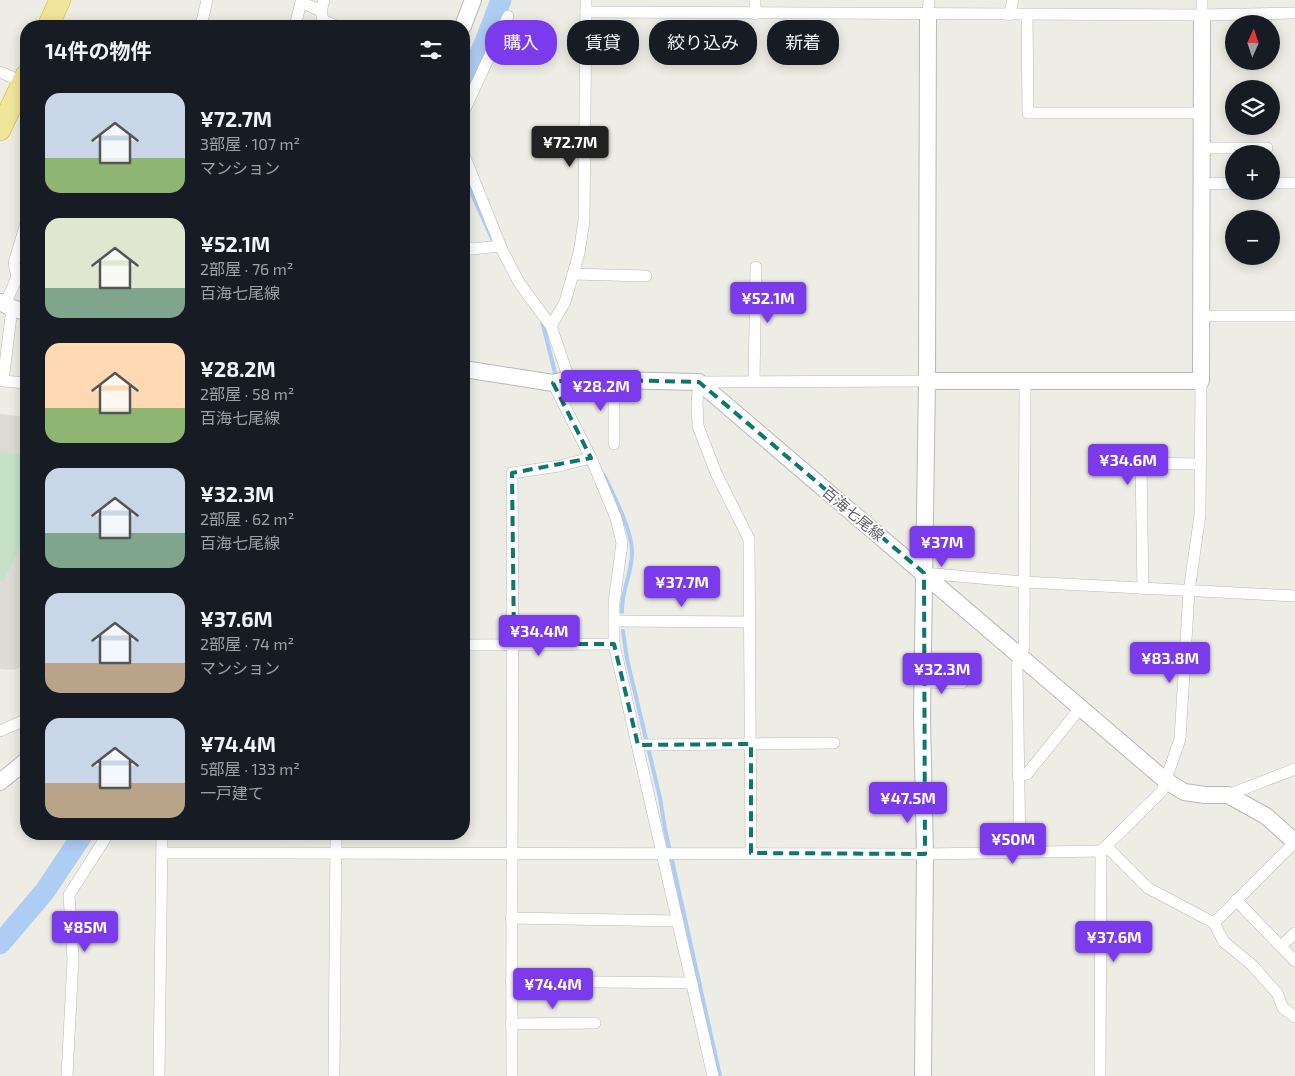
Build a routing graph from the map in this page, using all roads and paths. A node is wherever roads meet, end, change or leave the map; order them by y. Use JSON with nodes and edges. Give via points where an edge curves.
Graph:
{"nodes":[{"id":1,"x":60,"y":0,"type":"edge"},
{"id":2,"x":207,"y":0,"type":"edge"},
{"id":3,"x":473,"y":0,"type":"edge"},
{"id":4,"x":586,"y":0,"type":"edge"},
{"id":5,"x":755,"y":0,"type":"edge"},
{"id":6,"x":1013,"y":0,"type":"edge"},
{"id":7,"x":299,"y":1,"type":"edge"},
{"id":8,"x":322,"y":5,"type":"edge"},
{"id":9,"x":929,"y":7,"type":"edge"},
{"id":10,"x":1202,"y":8,"type":"edge"},
{"id":11,"x":586,"y":12,"type":"junction"},
{"id":12,"x":1295,"y":13,"type":"edge"},
{"id":13,"x":754,"y":14,"type":"junction"},
{"id":14,"x":1009,"y":15,"type":"junction"},
{"id":15,"x":1028,"y":15,"type":"junction"},
{"id":16,"x":508,"y":16,"type":"dead end"},
{"id":17,"x":51,"y":20,"type":"edge"},
{"id":18,"x":202,"y":20,"type":"edge"},
{"id":19,"x":296,"y":20,"type":"edge"},
{"id":20,"x":323,"y":20,"type":"edge"},
{"id":21,"x":465,"y":20,"type":"edge"},
{"id":22,"x":0,"y":72,"type":"edge"},
{"id":23,"x":20,"y":77,"type":"edge"},
{"id":24,"x":20,"y":88,"type":"edge"},
{"id":25,"x":470,"y":98,"type":"edge"},
{"id":26,"x":1202,"y":113,"type":"junction"},
{"id":27,"x":0,"y":130,"type":"edge"},
{"id":28,"x":1202,"y":148,"type":"junction"},
{"id":29,"x":1225,"y":148,"type":"edge"},
{"id":30,"x":470,"y":170,"type":"edge"},
{"id":31,"x":1225,"y":183,"type":"edge"},
{"id":32,"x":1280,"y":183,"type":"edge"},
{"id":33,"x":1295,"y":183,"type":"edge"},
{"id":34,"x":1202,"y":184,"type":"junction"},
{"id":35,"x":20,"y":243,"type":"edge"},
{"id":36,"x":500,"y":246,"type":"junction"},
{"id":37,"x":470,"y":248,"type":"edge"},
{"id":38,"x":756,"y":266,"type":"dead end"},
{"id":39,"x":573,"y":274,"type":"junction"},
{"id":40,"x":646,"y":276,"type":"dead end"},
{"id":41,"x":11,"y":307,"type":"edge"},
{"id":42,"x":1201,"y":316,"type":"junction"},
{"id":43,"x":1295,"y":316,"type":"edge"},
{"id":44,"x":551,"y":326,"type":"junction"},
{"id":45,"x":470,"y":370,"type":"edge"},
{"id":46,"x":614,"y":380,"type":"junction"},
{"id":47,"x":927,"y":380,"type":"junction"},
{"id":48,"x":560,"y":381,"type":"junction"},
{"id":49,"x":754,"y":381,"type":"junction"},
{"id":50,"x":1025,"y":381,"type":"junction"},
{"id":51,"x":1201,"y":381,"type":"junction"},
{"id":52,"x":20,"y":382,"type":"edge"},
{"id":53,"x":698,"y":382,"type":"junction"},
{"id":54,"x":614,"y":444,"type":"dead end"},
{"id":55,"x":591,"y":458,"type":"junction"},
{"id":56,"x":1201,"y":464,"type":"junction"},
{"id":57,"x":924,"y":573,"type":"junction"},
{"id":58,"x":1024,"y":582,"type":"junction"},
{"id":59,"x":1143,"y":589,"type":"junction"},
{"id":60,"x":1189,"y":592,"type":"junction"},
{"id":61,"x":1295,"y":596,"type":"edge"},
{"id":62,"x":614,"y":621,"type":"junction"},
{"id":63,"x":750,"y":622,"type":"junction"},
{"id":64,"x":514,"y":644,"type":"junction"},
{"id":65,"x":614,"y":644,"type":"junction"},
{"id":66,"x":470,"y":645,"type":"edge"},
{"id":67,"x":1020,"y":655,"type":"junction"},
{"id":68,"x":922,"y":682,"type":"junction"},
{"id":69,"x":962,"y":683,"type":"dead end"},
{"id":70,"x":1081,"y":707,"type":"junction"},
{"id":71,"x":20,"y":722,"type":"edge"},
{"id":72,"x":0,"y":731,"type":"edge"},
{"id":73,"x":834,"y":743,"type":"dead end"},
{"id":74,"x":751,"y":744,"type":"junction"},
{"id":75,"x":638,"y":745,"type":"junction"},
{"id":76,"x":20,"y":766,"type":"edge"},
{"id":77,"x":1295,"y":769,"type":"edge"},
{"id":78,"x":1018,"y":776,"type":"junction"},
{"id":79,"x":1165,"y":780,"type":"junction"},
{"id":80,"x":0,"y":782,"type":"edge"},
{"id":81,"x":1228,"y":796,"type":"junction"},
{"id":82,"x":104,"y":840,"type":"edge"},
{"id":83,"x":162,"y":840,"type":"edge"},
{"id":84,"x":336,"y":840,"type":"edge"},
{"id":85,"x":1295,"y":842,"type":"edge"},
{"id":86,"x":1104,"y":849,"type":"junction"},
{"id":87,"x":511,"y":852,"type":"junction"},
{"id":88,"x":668,"y":852,"type":"junction"},
{"id":89,"x":751,"y":852,"type":"junction"},
{"id":90,"x":1020,"y":852,"type":"junction"},
{"id":91,"x":162,"y":853,"type":"junction"},
{"id":92,"x":336,"y":853,"type":"junction"},
{"id":93,"x":924,"y":854,"type":"junction"},
{"id":94,"x":1236,"y":900,"type":"junction"},
{"id":95,"x":511,"y":918,"type":"junction"},
{"id":96,"x":678,"y":920,"type":"junction"},
{"id":97,"x":1214,"y":922,"type":"junction"},
{"id":98,"x":1295,"y":933,"type":"edge"},
{"id":99,"x":1281,"y":946,"type":"junction"},
{"id":100,"x":1295,"y":961,"type":"edge"},
{"id":101,"x":511,"y":981,"type":"junction"},
{"id":102,"x":692,"y":983,"type":"junction"},
{"id":103,"x":1295,"y":1017,"type":"edge"},
{"id":104,"x":511,"y":1024,"type":"junction"},
{"id":105,"x":595,"y":1024,"type":"dead end"},
{"id":106,"x":67,"y":1076,"type":"edge"},
{"id":107,"x":159,"y":1076,"type":"edge"},
{"id":108,"x":334,"y":1076,"type":"edge"},
{"id":109,"x":512,"y":1076,"type":"edge"},
{"id":110,"x":713,"y":1076,"type":"edge"},
{"id":111,"x":923,"y":1076,"type":"edge"},
{"id":112,"x":1100,"y":1076,"type":"edge"}],
"edges":[{"from":1,"to":17,"type":"highway"},
{"from":2,"to":18,"type":"street"},
{"from":3,"to":21,"type":"street"},
{"from":4,"to":11,"type":"street"},
{"from":5,"to":13,"type":"street"},
{"from":6,"to":14,"type":"street"},
{"from":7,"to":8,"type":"street"},
{"from":7,"to":19,"type":"street"},
{"from":8,"to":20,"type":"street"},
{"from":9,"to":13,"type":"street"},
{"from":9,"to":14,"type":"street"},
{"from":9,"to":47,"type":"street"},
{"from":10,"to":12,"type":"street"},
{"from":10,"to":15,"type":"street"},
{"from":10,"to":26,"type":"street"},
{"from":11,"to":13,"type":"street"},
{"from":11,"to":39,"type":"street","via":[[584,220]]},
{"from":14,"to":15,"type":"street"},
{"from":15,"to":26,"type":"street","via":[[1028,113]]},
{"from":16,"to":25,"type":"street"},
{"from":22,"to":23,"type":"street"},
{"from":24,"to":27,"type":"highway"},
{"from":26,"to":28,"type":"street"},
{"from":28,"to":29,"type":"street"},
{"from":28,"to":34,"type":"street"},
{"from":30,"to":36,"type":"street"},
{"from":31,"to":34,"type":"street"},
{"from":32,"to":33,"type":"street"},
{"from":34,"to":42,"type":"street"},
{"from":35,"to":41,"type":"street","via":[[14,263],[17,277]]},
{"from":36,"to":37,"type":"street"},
{"from":36,"to":44,"type":"street","via":[[520,284]]},
{"from":38,"to":49,"type":"street"},
{"from":39,"to":40,"type":"street"},
{"from":39,"to":44,"type":"street","via":[[565,302]]},
{"from":41,"to":52,"type":"street","via":[[3,381]]},
{"from":42,"to":43,"type":"street"},
{"from":42,"to":51,"type":"street"},
{"from":44,"to":48,"type":"street"},
{"from":45,"to":48,"type":"street"},
{"from":46,"to":48,"type":"street"},
{"from":46,"to":53,"type":"street"},
{"from":46,"to":54,"type":"street"},
{"from":47,"to":49,"type":"street"},
{"from":47,"to":50,"type":"street"},
{"from":47,"to":57,"type":"street"},
{"from":48,"to":55,"type":"street"},
{"from":49,"to":53,"type":"street"},
{"from":50,"to":51,"type":"street"},
{"from":50,"to":58,"type":"street"},
{"from":51,"to":56,"type":"street"},
{"from":53,"to":57,"type":"street","name":"百海七尾線"},
{"from":53,"to":63,"type":"street","via":[[698,426],[716,473],[749,539]]},
{"from":55,"to":62,"type":"street","via":[[616,518],[622,543]]},
{"from":55,"to":64,"type":"street","via":[[512,473]]},
{"from":56,"to":59,"type":"street","via":[[1141,463]]},
{"from":56,"to":60,"type":"street","via":[[1200,515]]},
{"from":57,"to":58,"type":"street"},
{"from":57,"to":67,"type":"street","name":"百海七尾線"},
{"from":57,"to":68,"type":"street"},
{"from":58,"to":59,"type":"street"},
{"from":58,"to":67,"type":"street","via":[[1024,648]]},
{"from":59,"to":60,"type":"street"},
{"from":60,"to":61,"type":"street"},
{"from":60,"to":79,"type":"street","via":[[1180,739]]},
{"from":62,"to":63,"type":"street"},
{"from":62,"to":65,"type":"street"},
{"from":63,"to":74,"type":"street"},
{"from":64,"to":65,"type":"street"},
{"from":64,"to":66,"type":"street"},
{"from":64,"to":87,"type":"street"},
{"from":65,"to":75,"type":"street"},
{"from":67,"to":70,"type":"street","name":"百海七尾線"},
{"from":67,"to":78,"type":"street","via":[[1017,666]]},
{"from":68,"to":69,"type":"street"},
{"from":68,"to":93,"type":"street"},
{"from":70,"to":78,"type":"street","via":[[1027,774]]},
{"from":70,"to":79,"type":"street","name":"百海七尾線"},
{"from":71,"to":72,"type":"street"},
{"from":73,"to":74,"type":"street"},
{"from":74,"to":75,"type":"street"},
{"from":74,"to":89,"type":"street"},
{"from":75,"to":88,"type":"street"},
{"from":76,"to":80,"type":"street"},
{"from":77,"to":81,"type":"street"},
{"from":78,"to":90,"type":"street"},
{"from":79,"to":81,"type":"street","name":"百海七尾線","via":[[1184,792]]},
{"from":79,"to":86,"type":"street","via":[[1162,791]]},
{"from":81,"to":85,"type":"street","name":"百海七尾線","via":[[1266,816]]},
{"from":82,"to":106,"type":"street","via":[[69,895],[73,959]]},
{"from":83,"to":91,"type":"street"},
{"from":84,"to":92,"type":"street"},
{"from":85,"to":94,"type":"street"},
{"from":86,"to":90,"type":"street"},
{"from":86,"to":97,"type":"street","via":[[1148,888]]},
{"from":86,"to":112,"type":"street"},
{"from":87,"to":88,"type":"street"},
{"from":87,"to":92,"type":"street"},
{"from":87,"to":95,"type":"street"},
{"from":88,"to":89,"type":"street"},
{"from":88,"to":96,"type":"street"},
{"from":89,"to":93,"type":"street"},
{"from":90,"to":93,"type":"street"},
{"from":91,"to":92,"type":"street"},
{"from":91,"to":107,"type":"street"},
{"from":92,"to":108,"type":"street"},
{"from":93,"to":111,"type":"street"},
{"from":94,"to":97,"type":"street"},
{"from":94,"to":99,"type":"street"},
{"from":95,"to":96,"type":"street"},
{"from":95,"to":101,"type":"street"},
{"from":96,"to":102,"type":"street"},
{"from":97,"to":103,"type":"street","via":[[1224,942],[1252,965],[1276,993],[1283,1008]]},
{"from":98,"to":99,"type":"street"},
{"from":99,"to":100,"type":"street"},
{"from":101,"to":102,"type":"street"},
{"from":101,"to":104,"type":"street"},
{"from":102,"to":110,"type":"street"},
{"from":104,"to":105,"type":"street"},
{"from":104,"to":109,"type":"street"}]}
